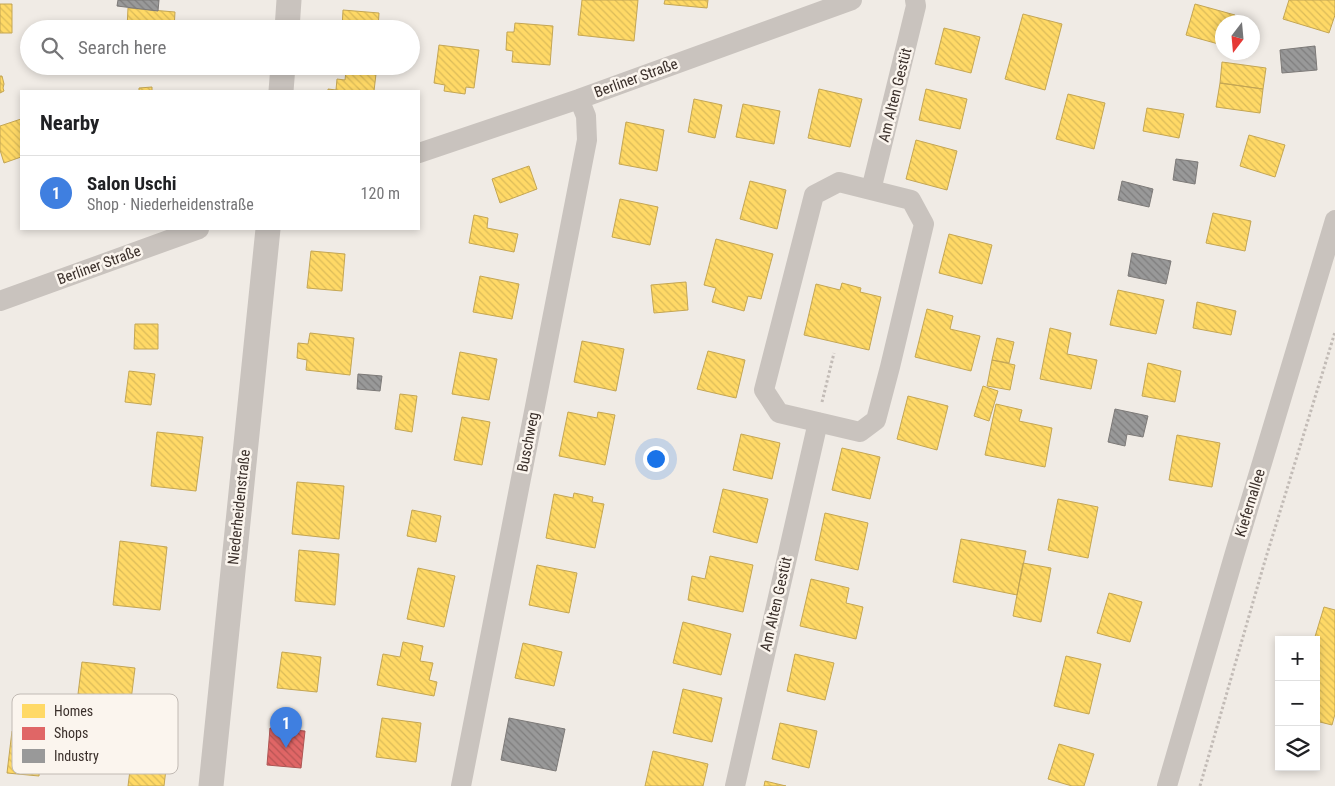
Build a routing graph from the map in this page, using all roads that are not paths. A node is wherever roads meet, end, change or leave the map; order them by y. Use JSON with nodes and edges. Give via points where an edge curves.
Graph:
{"nodes":[{"id":1,"x":290,"y":0,"type":"edge"},
{"id":2,"x":852,"y":0,"type":"edge"},
{"id":3,"x":915,"y":0,"type":"edge"},
{"id":4,"x":288,"y":20,"type":"edge"},
{"id":5,"x":282,"y":75,"type":"edge"},
{"id":6,"x":281,"y":90,"type":"edge"},
{"id":7,"x":579,"y":99,"type":"junction"},
{"id":8,"x":420,"y":153,"type":"edge"},
{"id":9,"x":872,"y":190,"type":"junction"},
{"id":10,"x":1335,"y":220,"type":"edge"},
{"id":11,"x":196,"y":230,"type":"edge"},
{"id":12,"x":268,"y":230,"type":"edge"},
{"id":13,"x":0,"y":300,"type":"edge"},
{"id":14,"x":818,"y":422,"type":"junction"},
{"id":15,"x":211,"y":786,"type":"edge"},
{"id":16,"x":461,"y":786,"type":"edge"},
{"id":17,"x":735,"y":786,"type":"edge"},
{"id":18,"x":1167,"y":786,"type":"edge"}],
"edges":[{"from":1,"to":4,"type":"street"},
{"from":2,"to":7,"type":"street","name":"Berliner Straße"},
{"from":3,"to":9,"type":"street","name":"Am Alten Gestüt"},
{"from":5,"to":6,"type":"street"},
{"from":7,"to":8,"type":"street","name":"Berliner Straße"},
{"from":7,"to":16,"type":"street","name":"Buschweg","via":[[586,116],[587,140]]},
{"from":9,"to":14,"type":"street","via":[[839,182],[814,195],[764,390],[778,412]]},
{"from":9,"to":14,"type":"street","via":[[911,200],[924,224],[876,420],[860,432]]},
{"from":10,"to":18,"type":"street","name":"Kiefernallee"},
{"from":11,"to":13,"type":"street","name":"Berliner Straße"},
{"from":12,"to":15,"type":"street","name":"Niederheidenstraße"},
{"from":14,"to":17,"type":"street","name":"Am Alten Gestüt"}]}
